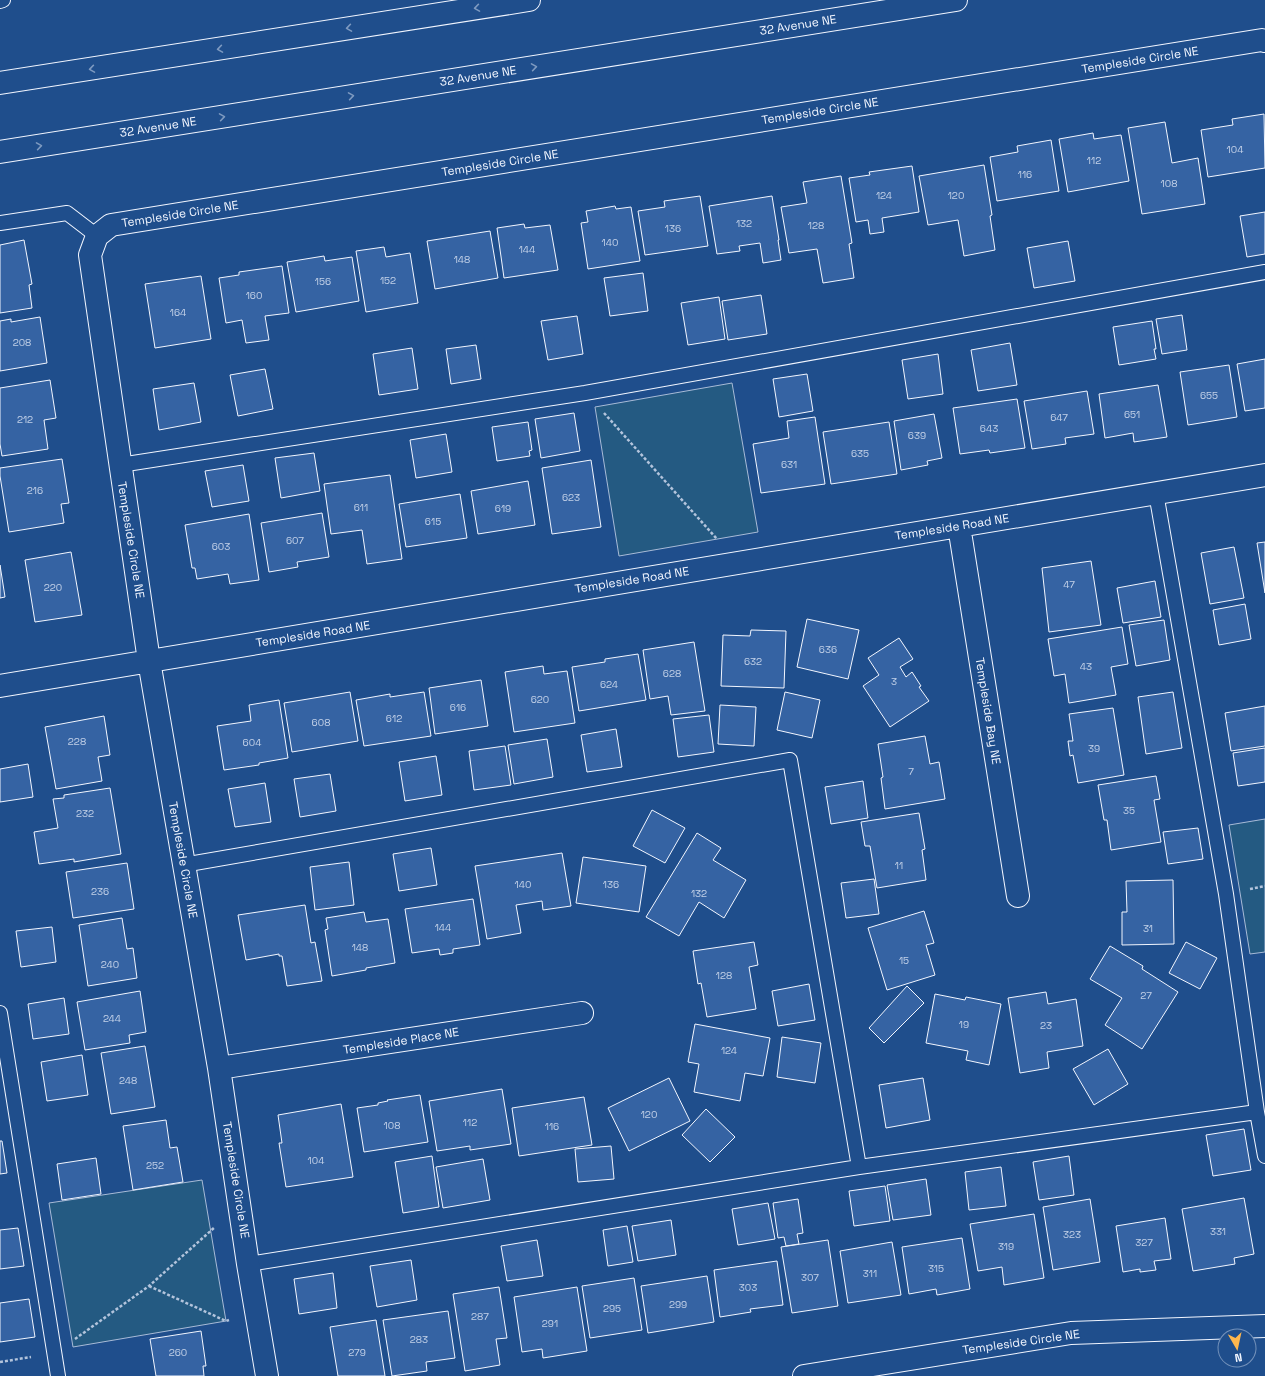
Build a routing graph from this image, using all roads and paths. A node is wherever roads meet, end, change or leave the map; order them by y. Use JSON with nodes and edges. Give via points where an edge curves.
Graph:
{"nodes":[{"id":1,"x":3,"y":0,"type":"edge"},
{"id":2,"x":529,"y":0,"type":"edge"},
{"id":3,"x":956,"y":0,"type":"edge"},
{"id":4,"x":0,"y":1,"type":"edge"},
{"id":5,"x":1265,"y":41,"type":"edge"},
{"id":6,"x":0,"y":83,"type":"edge"},
{"id":7,"x":0,"y":152,"type":"edge"},
{"id":8,"x":0,"y":223,"type":"edge"},
{"id":9,"x":97,"y":236,"type":"junction"},
{"id":10,"x":1265,"y":272,"type":"edge"},
{"id":11,"x":586,"y":393,"type":"junction"},
{"id":12,"x":120,"y":465,"type":"junction"},
{"id":13,"x":1265,"y":475,"type":"edge"},
{"id":14,"x":1156,"y":493,"type":"junction"},
{"id":15,"x":959,"y":526,"type":"junction"},
{"id":16,"x":739,"y":563,"type":"junction"},
{"id":17,"x":149,"y":661,"type":"junction"},
{"id":18,"x":0,"y":686,"type":"edge"},
{"id":19,"x":184,"y":865,"type":"junction"},
{"id":20,"x":1018,"y":896,"type":"dead end"},
{"id":21,"x":0,"y":1013,"type":"edge"},
{"id":22,"x":582,"y":1013,"type":"dead end"},
{"id":23,"x":219,"y":1068,"type":"junction"},
{"id":24,"x":1257,"y":1112,"type":"junction"},
{"id":25,"x":1265,"y":1156,"type":"edge"},
{"id":26,"x":859,"y":1167,"type":"junction"},
{"id":27,"x":243,"y":1222,"type":"junction"},
{"id":28,"x":248,"y":1264,"type":"junction"},
{"id":29,"x":149,"y":1286,"type":"junction"},
{"id":30,"x":258,"y":1315,"type":"junction"},
{"id":31,"x":1265,"y":1326,"type":"edge"},
{"id":32,"x":54,"y":1354,"type":"junction"},
{"id":33,"x":0,"y":1362,"type":"edge"},
{"id":34,"x":58,"y":1376,"type":"edge"},
{"id":35,"x":267,"y":1376,"type":"edge"},
{"id":36,"x":804,"y":1376,"type":"edge"}],
"edges":[{"from":1,"to":4,"type":"lane"},
{"from":2,"to":6,"type":"street","one_way":true},
{"from":7,"to":3,"type":"street","name":"32 Avenue NE","one_way":true},
{"from":5,"to":9,"type":"street","name":"Templeside Circle NE","via":[[111,225]]},
{"from":8,"to":9,"type":"lane","via":[[67,213]]},
{"from":9,"to":12,"type":"street","name":"Templeside Circle NE","via":[[90,255]]},
{"from":10,"to":11,"type":"lane"},
{"from":11,"to":12,"type":"lane"},
{"from":11,"to":16,"type":"path"},
{"from":12,"to":17,"type":"street","name":"Templeside Circle NE"},
{"from":13,"to":14,"type":"street","name":"Templeside Road NE"},
{"from":14,"to":15,"type":"street","name":"Templeside Road NE"},
{"from":14,"to":24,"type":"lane","via":[[1226,894]]},
{"from":15,"to":16,"type":"street","name":"Templeside Road NE"},
{"from":15,"to":20,"type":"street","name":"Templeside Bay NE"},
{"from":16,"to":17,"type":"street","name":"Templeside Road NE"},
{"from":17,"to":18,"type":"street","name":"Templeside Road NE"},
{"from":17,"to":19,"type":"street","name":"Templeside Circle NE"},
{"from":19,"to":23,"type":"street","name":"Templeside Circle NE"},
{"from":19,"to":26,"type":"lane","via":[[790,760]]},
{"from":21,"to":32,"type":"lane"},
{"from":22,"to":23,"type":"street","name":"Templeside Place NE"},
{"from":23,"to":27,"type":"street","name":"Templeside Circle NE"},
{"from":24,"to":25,"type":"lane"},
{"from":24,"to":26,"type":"lane"},
{"from":26,"to":28,"type":"lane"},
{"from":27,"to":28,"type":"street","name":"Templeside Circle NE"},
{"from":27,"to":29,"type":"path","via":[[215,1228]]},
{"from":28,"to":30,"type":"street","name":"Templeside Circle NE"},
{"from":29,"to":30,"type":"path","via":[[226,1321]]},
{"from":29,"to":32,"type":"path"},
{"from":30,"to":35,"type":"street","name":"Templeside Circle NE"},
{"from":31,"to":36,"type":"street","name":"Templeside Circle NE","via":[[1071,1333]]},
{"from":32,"to":33,"type":"path"},
{"from":32,"to":34,"type":"lane"}]}
